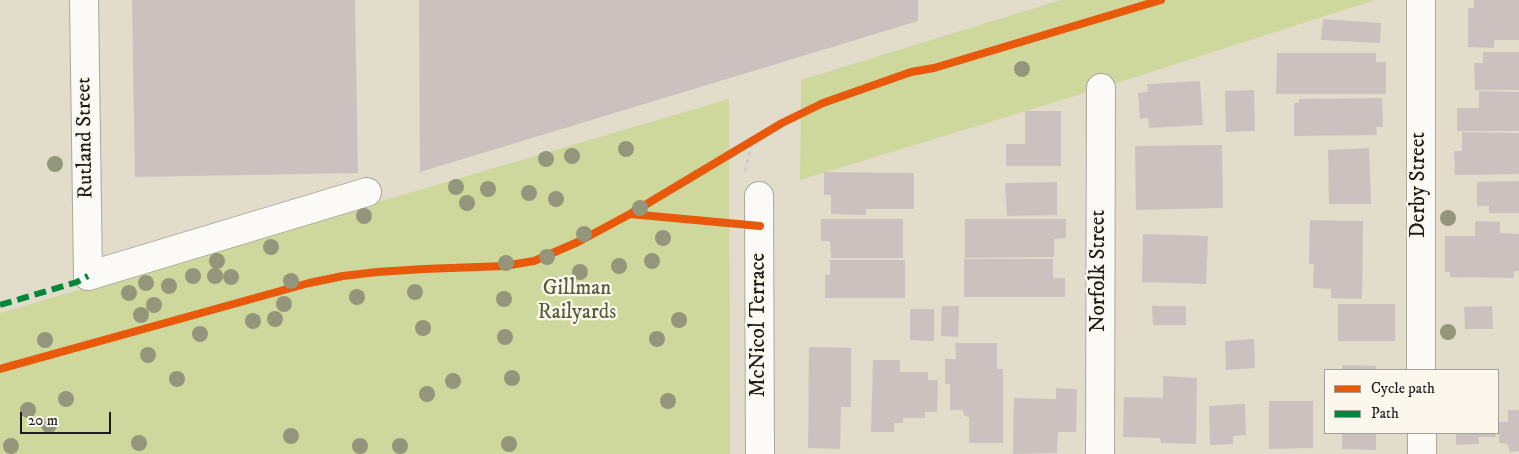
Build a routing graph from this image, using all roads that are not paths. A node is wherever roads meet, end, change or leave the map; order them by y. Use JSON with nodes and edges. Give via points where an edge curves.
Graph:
{"nodes":[{"id":1,"x":84,"y":0,"type":"edge"},
{"id":2,"x":1421,"y":0,"type":"edge"},
{"id":3,"x":1101,"y":88,"type":"dead end"},
{"id":4,"x":367,"y":192,"type":"dead end"},
{"id":5,"x":759,"y":196,"type":"dead end"},
{"id":6,"x":1421,"y":369,"type":"edge"},
{"id":7,"x":1422,"y":434,"type":"edge"},
{"id":8,"x":760,"y":454,"type":"edge"},
{"id":9,"x":1100,"y":454,"type":"edge"},
{"id":10,"x":1422,"y":454,"type":"edge"}],
"edges":[{"from":1,"to":4,"type":"street","name":"Rutland Street","via":[[88,276]]},
{"from":2,"to":6,"type":"street","name":"Derby Street"},
{"from":3,"to":9,"type":"street","name":"Norfolk Street"},
{"from":5,"to":8,"type":"street","name":"McNicol Terrace"},
{"from":7,"to":10,"type":"street"}]}
